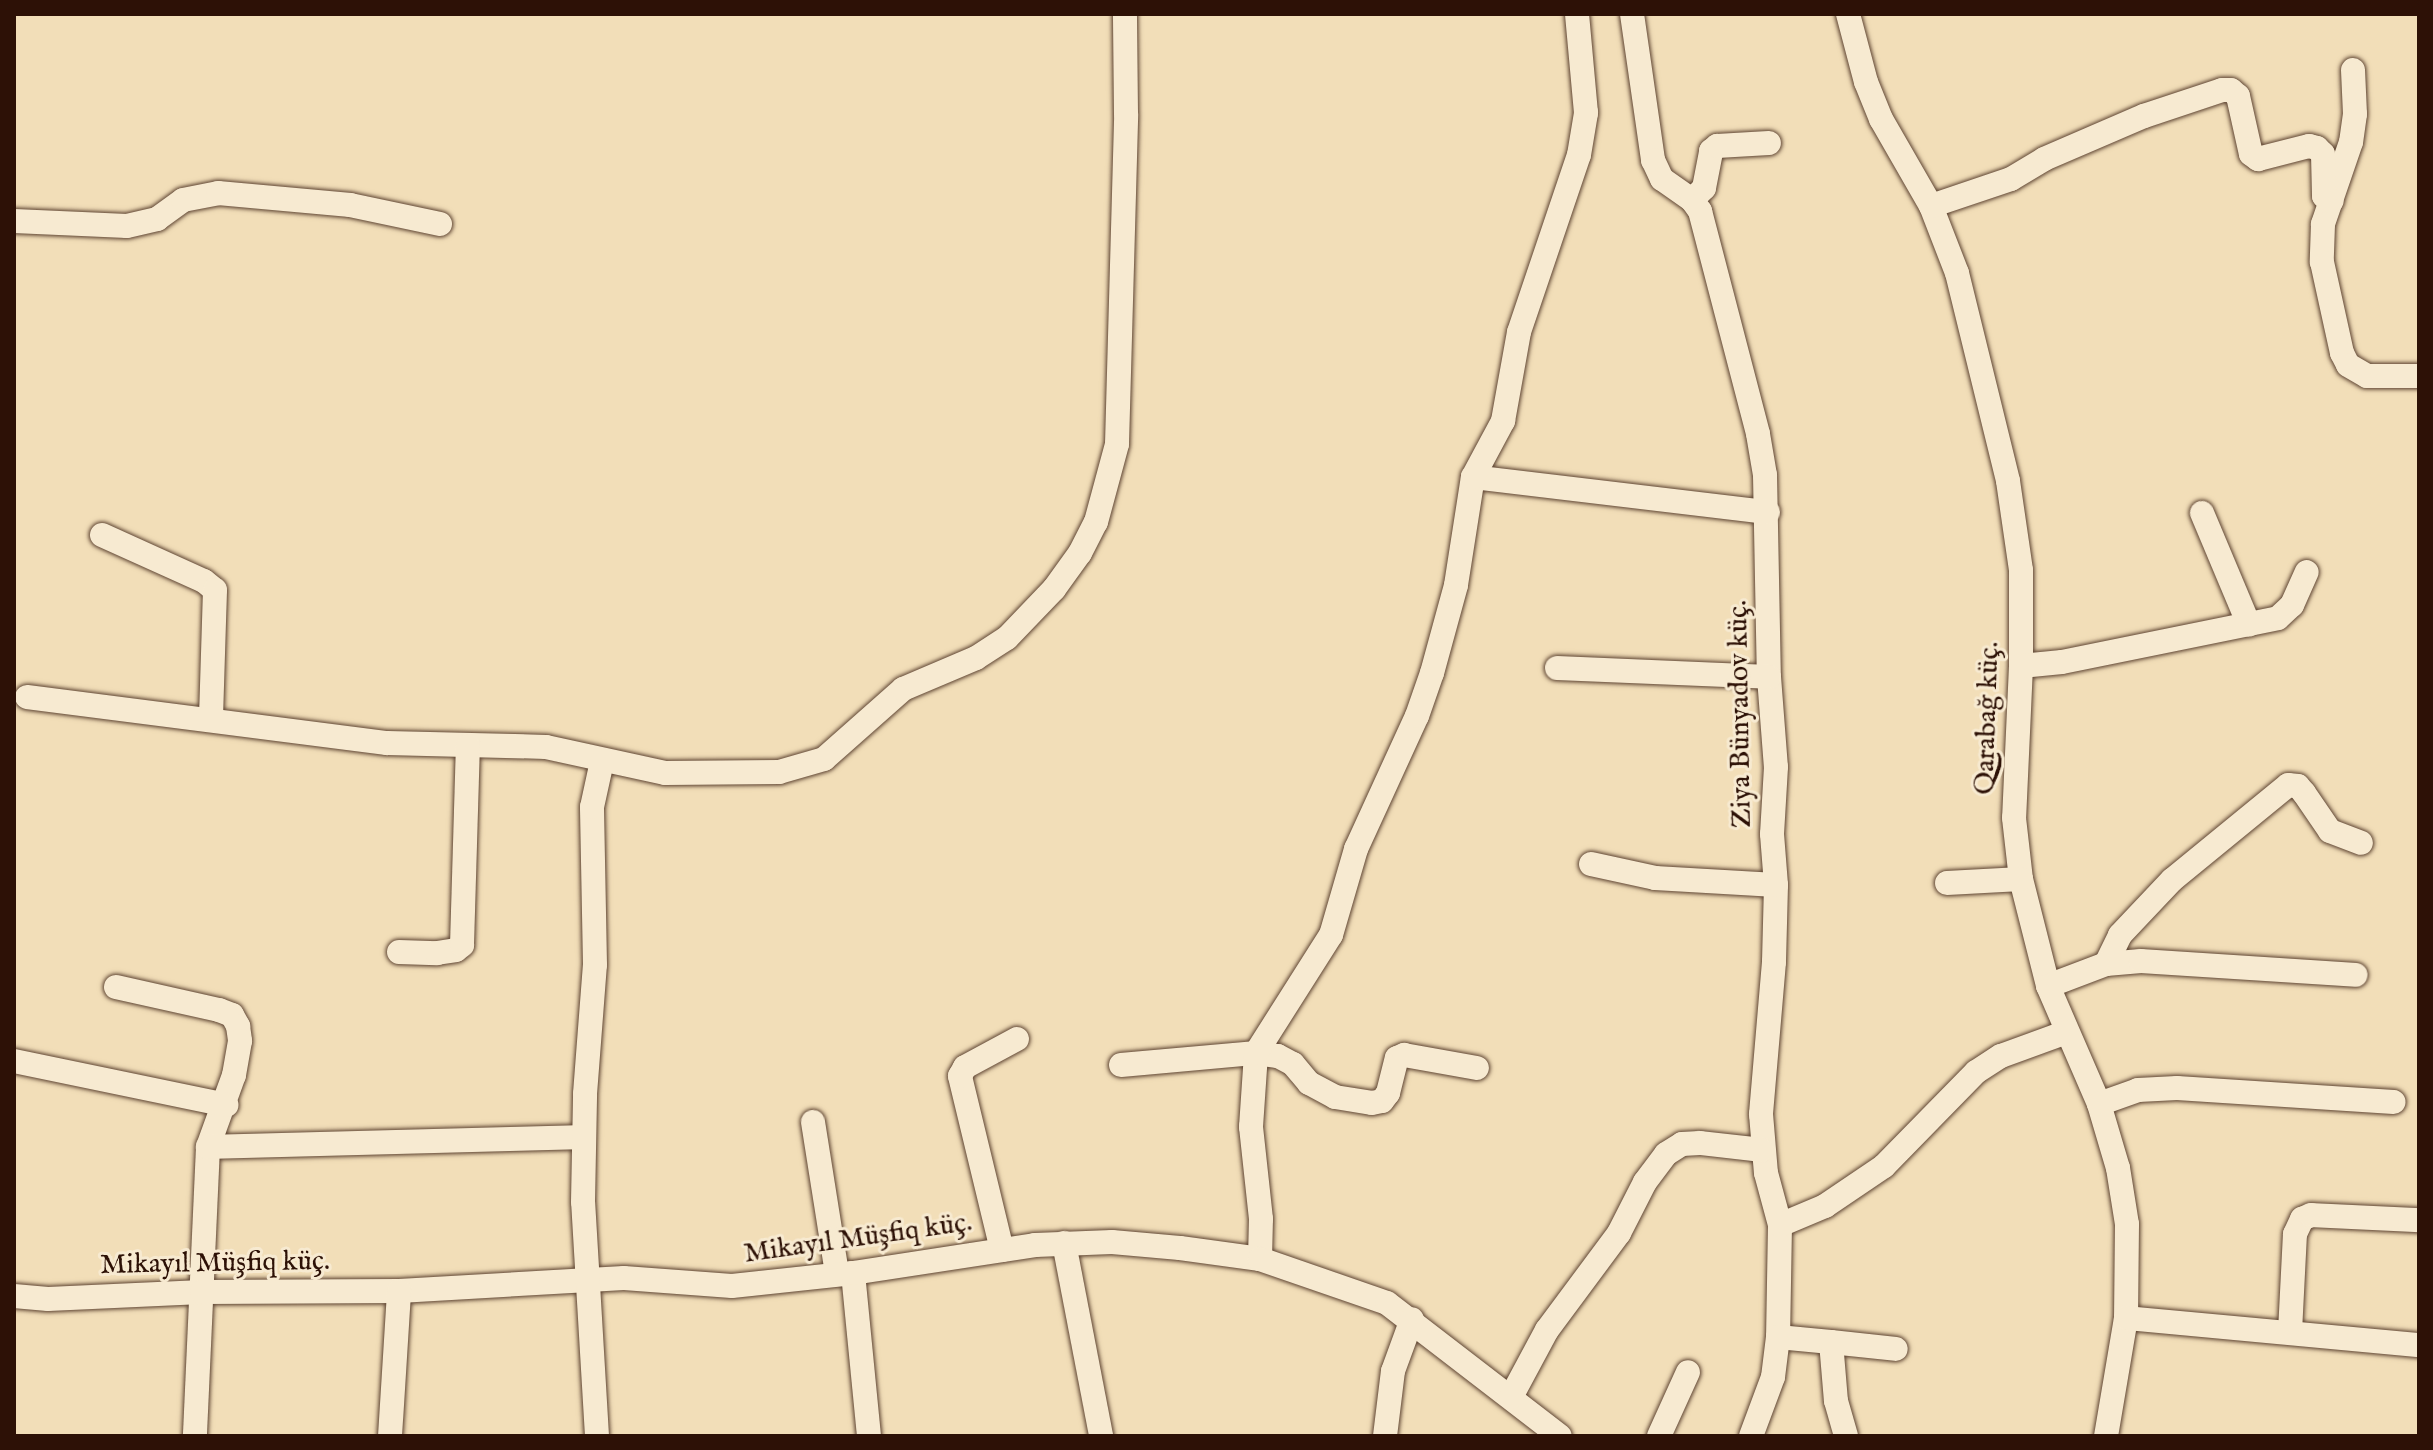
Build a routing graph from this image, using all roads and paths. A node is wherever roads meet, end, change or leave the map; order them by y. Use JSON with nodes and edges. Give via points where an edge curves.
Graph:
{"nodes":[{"id":1,"x":1125,"y":14,"type":"edge"},
{"id":2,"x":1577,"y":14,"type":"edge"},
{"id":3,"x":1632,"y":14,"type":"edge"},
{"id":4,"x":1848,"y":14,"type":"edge"},
{"id":5,"x":2353,"y":70,"type":"dead end"},
{"id":6,"x":1769,"y":143,"type":"dead end"},
{"id":7,"x":1692,"y":200,"type":"junction"},
{"id":8,"x":2332,"y":201,"type":"junction"},
{"id":9,"x":1931,"y":206,"type":"junction"},
{"id":10,"x":14,"y":221,"type":"edge"},
{"id":11,"x":440,"y":224,"type":"dead end"},
{"id":12,"x":2419,"y":376,"type":"edge"},
{"id":13,"x":1473,"y":477,"type":"junction"},
{"id":14,"x":1768,"y":512,"type":"junction"},
{"id":15,"x":2202,"y":513,"type":"dead end"},
{"id":16,"x":102,"y":535,"type":"dead end"},
{"id":17,"x":2307,"y":572,"type":"dead end"},
{"id":18,"x":2249,"y":625,"type":"junction"},
{"id":19,"x":2021,"y":666,"type":"junction"},
{"id":20,"x":1557,"y":668,"type":"dead end"},
{"id":21,"x":1769,"y":677,"type":"junction"},
{"id":22,"x":27,"y":697,"type":"dead end"},
{"id":23,"x":211,"y":720,"type":"junction"},
{"id":24,"x":468,"y":746,"type":"junction"},
{"id":25,"x":602,"y":761,"type":"junction"},
{"id":26,"x":2361,"y":843,"type":"dead end"},
{"id":27,"x":1591,"y":864,"type":"dead end"},
{"id":28,"x":2021,"y":879,"type":"junction"},
{"id":29,"x":1947,"y":883,"type":"dead end"},
{"id":30,"x":1776,"y":885,"type":"junction"},
{"id":31,"x":399,"y":952,"type":"dead end"},
{"id":32,"x":2106,"y":964,"type":"junction"},
{"id":33,"x":2356,"y":975,"type":"dead end"},
{"id":34,"x":2048,"y":986,"type":"junction"},
{"id":35,"x":116,"y":987,"type":"dead end"},
{"id":36,"x":2067,"y":1032,"type":"junction"},
{"id":37,"x":1017,"y":1039,"type":"dead end"},
{"id":38,"x":1256,"y":1053,"type":"junction"},
{"id":39,"x":14,"y":1061,"type":"edge"},
{"id":40,"x":1121,"y":1065,"type":"dead end"},
{"id":41,"x":1477,"y":1068,"type":"dead end"},
{"id":42,"x":2394,"y":1102,"type":"dead end"},
{"id":43,"x":2099,"y":1104,"type":"junction"},
{"id":44,"x":226,"y":1105,"type":"junction"},
{"id":45,"x":813,"y":1122,"type":"dead end"},
{"id":46,"x":584,"y":1137,"type":"junction"},
{"id":47,"x":208,"y":1147,"type":"junction"},
{"id":48,"x":1762,"y":1150,"type":"junction"},
{"id":49,"x":2419,"y":1220,"type":"edge"},
{"id":50,"x":1780,"y":1225,"type":"junction"},
{"id":51,"x":1064,"y":1243,"type":"junction"},
{"id":52,"x":1002,"y":1250,"type":"junction"},
{"id":53,"x":1260,"y":1259,"type":"junction"},
{"id":54,"x":845,"y":1274,"type":"junction"},
{"id":55,"x":587,"y":1281,"type":"junction"},
{"id":56,"x":399,"y":1291,"type":"junction"},
{"id":57,"x":202,"y":1292,"type":"junction"},
{"id":58,"x":14,"y":1296,"type":"edge"},
{"id":59,"x":2126,"y":1318,"type":"junction"},
{"id":60,"x":1412,"y":1319,"type":"junction"},
{"id":61,"x":2290,"y":1332,"type":"junction"},
{"id":62,"x":1778,"y":1337,"type":"junction"},
{"id":63,"x":1831,"y":1342,"type":"junction"},
{"id":64,"x":2419,"y":1345,"type":"edge"},
{"id":65,"x":1896,"y":1349,"type":"dead end"},
{"id":66,"x":1688,"y":1372,"type":"dead end"},
{"id":67,"x":1511,"y":1397,"type":"junction"},
{"id":68,"x":195,"y":1436,"type":"edge"},
{"id":69,"x":390,"y":1436,"type":"edge"},
{"id":70,"x":597,"y":1436,"type":"edge"},
{"id":71,"x":869,"y":1436,"type":"edge"},
{"id":72,"x":1101,"y":1436,"type":"edge"},
{"id":73,"x":1385,"y":1436,"type":"edge"},
{"id":74,"x":1560,"y":1436,"type":"edge"},
{"id":75,"x":1659,"y":1436,"type":"edge"},
{"id":76,"x":1751,"y":1436,"type":"edge"},
{"id":77,"x":1846,"y":1436,"type":"edge"},
{"id":78,"x":2106,"y":1436,"type":"edge"}],
"edges":[{"from":1,"to":25,"type":"street","via":[[1117,444],[1109,484],[1080,553],[1032,616],[1007,638],[976,658],[903,689],[824,759],[779,772],[665,773]]},
{"from":2,"to":13,"type":"street","via":[[1586,113],[1579,155],[1519,332],[1503,421]]},
{"from":3,"to":7,"type":"street","via":[[1653,160],[1662,179]]},
{"from":4,"to":9,"type":"street","name":"Qarabağ küç.","via":[[1881,119]]},
{"from":5,"to":8,"type":"street","via":[[2351,142]]},
{"from":6,"to":7,"type":"street","via":[[1717,146],[1711,151],[1704,188]]},
{"from":7,"to":14,"type":"street","name":"Ziya Bünyadov küç.","via":[[1700,211],[1758,434]]},
{"from":8,"to":9,"type":"street","via":[[2324,196],[2323,154],[2309,146],[2258,159],[2251,154],[2238,96],[2222,90],[2131,121],[2011,179]]},
{"from":8,"to":12,"type":"street","via":[[2321,242],[2342,353],[2348,365],[2367,376]]},
{"from":9,"to":19,"type":"street","name":"Qarabağ küç.","via":[[1957,273],[2008,481],[2021,570]]},
{"from":10,"to":11,"type":"street","via":[[127,226],[157,219],[183,200],[218,193],[350,205]]},
{"from":13,"to":14,"type":"street"},
{"from":13,"to":38,"type":"street","via":[[1456,585],[1417,716],[1356,849],[1331,935]]},
{"from":14,"to":21,"type":"street","name":"Ziya Bünyadov küç."},
{"from":15,"to":18,"type":"street"},
{"from":16,"to":23,"type":"street","via":[[215,590]]},
{"from":17,"to":18,"type":"street","via":[[2292,605],[2278,618]]},
{"from":18,"to":19,"type":"street"},
{"from":19,"to":28,"type":"street","name":"Qarabağ küç.","via":[[2014,776]]},
{"from":20,"to":21,"type":"street"},
{"from":21,"to":30,"type":"street","name":"Ziya Bünyadov küç."},
{"from":22,"to":23,"type":"street"},
{"from":23,"to":24,"type":"street","via":[[387,743]]},
{"from":24,"to":25,"type":"street","via":[[546,747]]},
{"from":24,"to":31,"type":"street","via":[[462,945],[437,953]]},
{"from":25,"to":46,"type":"street","via":[[591,819],[595,965]]},
{"from":26,"to":32,"type":"street","via":[[2330,831],[2298,786],[2288,785],[2172,880],[2120,935]]},
{"from":27,"to":30,"type":"street","via":[[1655,878]]},
{"from":28,"to":29,"type":"street"},
{"from":28,"to":34,"type":"street","name":"Qarabağ küç."},
{"from":30,"to":48,"type":"street","name":"Ziya Bünyadov küç."},
{"from":32,"to":33,"type":"street","via":[[2141,961]]},
{"from":32,"to":34,"type":"street"},
{"from":34,"to":36,"type":"street","name":"Qarabağ küç."},
{"from":35,"to":44,"type":"street","via":[[232,1015],[240,1041]]},
{"from":36,"to":43,"type":"street","name":"Qarabağ küç."},
{"from":36,"to":50,"type":"street","via":[[2001,1056],[1976,1072],[1884,1166],[1825,1206]]},
{"from":37,"to":52,"type":"street","via":[[965,1067],[960,1076]]},
{"from":38,"to":40,"type":"street"},
{"from":38,"to":41,"type":"street","via":[[1293,1064],[1309,1083],[1335,1097],[1372,1103],[1388,1093],[1397,1058],[1404,1055]]},
{"from":38,"to":53,"type":"street","via":[[1251,1127]]},
{"from":39,"to":44,"type":"street"},
{"from":42,"to":43,"type":"street","via":[[2177,1088],[2138,1090]]},
{"from":43,"to":59,"type":"street","name":"Qarabağ küç.","via":[[2127,1224]]},
{"from":44,"to":47,"type":"street"},
{"from":45,"to":54,"type":"street"},
{"from":46,"to":47,"type":"street"},
{"from":46,"to":55,"type":"street"},
{"from":47,"to":57,"type":"street"},
{"from":48,"to":50,"type":"street","name":"Ziya Bünyadov küç."},
{"from":48,"to":67,"type":"street","via":[[1700,1143],[1682,1144],[1666,1154],[1619,1233],[1547,1330]]},
{"from":49,"to":61,"type":"street","via":[[2311,1215],[2302,1219],[2295,1234]]},
{"from":50,"to":62,"type":"street","name":"Ziya Bünyadov küç."},
{"from":51,"to":52,"type":"street","name":"Mikayıl Müşfiq küç."},
{"from":51,"to":53,"type":"street","name":"Mikayıl Müşfiq küç.","via":[[1153,1245]]},
{"from":51,"to":72,"type":"street"},
{"from":52,"to":54,"type":"street","name":"Mikayıl Müşfiq küç."},
{"from":53,"to":60,"type":"street","name":"Mikayıl Müşfiq küç.","via":[[1367,1294]]},
{"from":54,"to":55,"type":"street","name":"Mikayıl Müşfiq küç.","via":[[732,1286],[658,1279]]},
{"from":54,"to":71,"type":"street"},
{"from":55,"to":56,"type":"street","name":"Mikayıl Müşfiq küç."},
{"from":55,"to":70,"type":"street"},
{"from":56,"to":57,"type":"street","name":"Mikayıl Müşfiq küç."},
{"from":56,"to":69,"type":"street"},
{"from":57,"to":58,"type":"street","name":"Mikayıl Müşfiq küç."},
{"from":57,"to":68,"type":"street"},
{"from":59,"to":61,"type":"street"},
{"from":59,"to":78,"type":"street","name":"Qarabağ küç."},
{"from":60,"to":67,"type":"street","name":"Mikayıl Müşfiq küç."},
{"from":60,"to":73,"type":"street","via":[[1393,1371]]},
{"from":61,"to":64,"type":"street"},
{"from":62,"to":63,"type":"street"},
{"from":62,"to":76,"type":"street","name":"Ziya Bünyadov küç.","via":[[1773,1377]]},
{"from":63,"to":65,"type":"street"},
{"from":63,"to":77,"type":"street","via":[[1836,1401]]},
{"from":66,"to":75,"type":"street"},
{"from":67,"to":74,"type":"street","name":"Mikayıl Müşfiq küç."}]}
